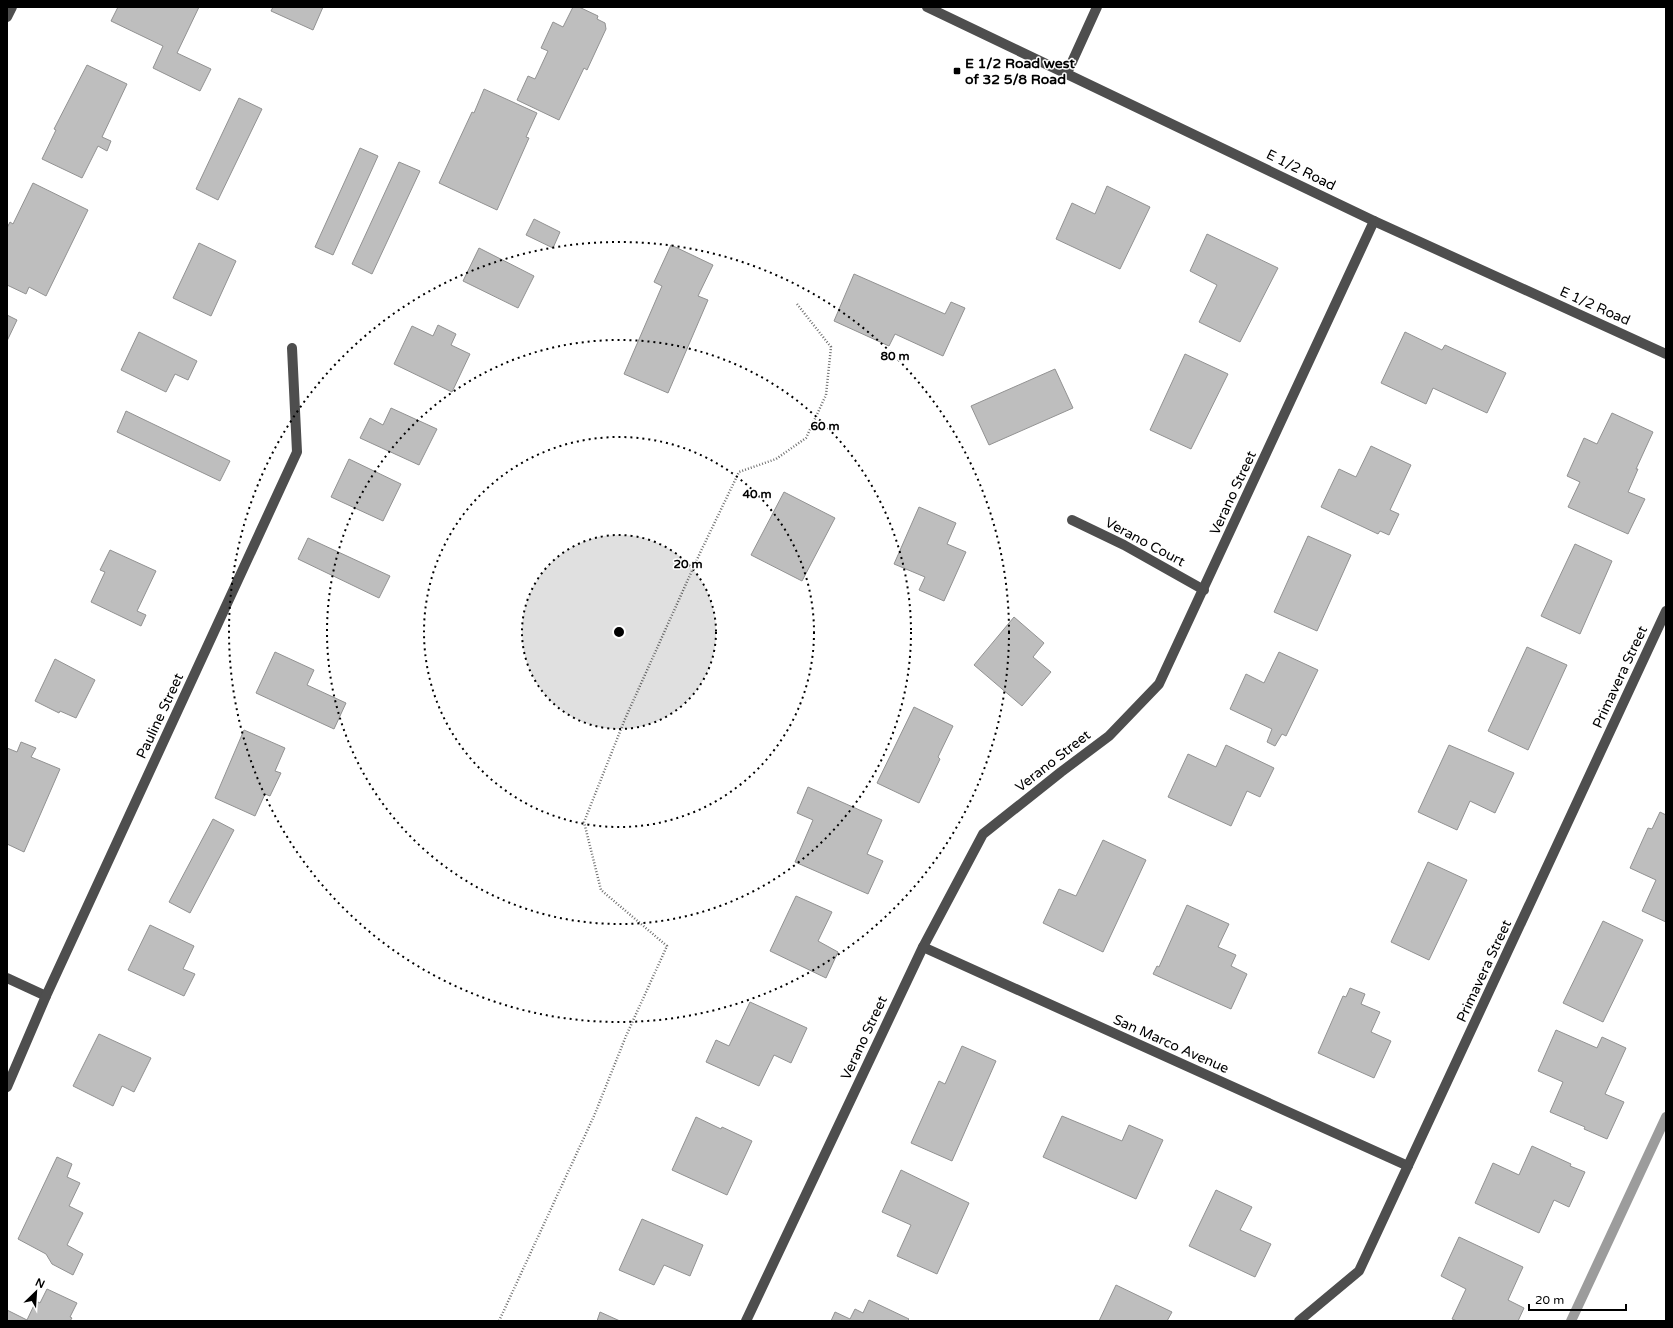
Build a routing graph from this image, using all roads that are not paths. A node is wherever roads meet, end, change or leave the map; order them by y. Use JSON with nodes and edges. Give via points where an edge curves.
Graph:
{"nodes":[{"id":1,"x":12,"y":7,"type":"edge"},
{"id":2,"x":927,"y":7,"type":"edge"},
{"id":3,"x":1097,"y":7,"type":"edge"},
{"id":4,"x":7,"y":17,"type":"edge"},
{"id":5,"x":1067,"y":73,"type":"junction"},
{"id":6,"x":1374,"y":221,"type":"junction"},
{"id":7,"x":292,"y":348,"type":"dead end"},
{"id":8,"x":1666,"y":354,"type":"edge"},
{"id":9,"x":1072,"y":520,"type":"dead end"},
{"id":10,"x":1204,"y":590,"type":"junction"},
{"id":11,"x":1666,"y":611,"type":"edge"},
{"id":12,"x":923,"y":947,"type":"junction"},
{"id":13,"x":7,"y":978,"type":"edge"},
{"id":14,"x":46,"y":996,"type":"junction"},
{"id":15,"x":7,"y":1087,"type":"edge"},
{"id":16,"x":1408,"y":1166,"type":"junction"},
{"id":17,"x":746,"y":1321,"type":"edge"},
{"id":18,"x":1299,"y":1321,"type":"edge"}],
"edges":[{"from":1,"to":4,"type":"street"},
{"from":2,"to":5,"type":"street","name":"E 1/2 Road"},
{"from":3,"to":5,"type":"street"},
{"from":5,"to":6,"type":"street","name":"E 1/2 Road"},
{"from":6,"to":8,"type":"street","name":"E 1/2 Road"},
{"from":6,"to":10,"type":"street","name":"Verano Street"},
{"from":7,"to":14,"type":"street","name":"Pauline Street","via":[[297,452]]},
{"from":9,"to":10,"type":"street","name":"Verano Court","via":[[1124,545]]},
{"from":10,"to":12,"type":"street","name":"Verano Street","via":[[1159,684],[1109,736],[983,834]]},
{"from":11,"to":16,"type":"street","name":"Primavera Street"},
{"from":12,"to":16,"type":"street","name":"San Marco Avenue"},
{"from":12,"to":17,"type":"street","name":"Verano Street"},
{"from":13,"to":14,"type":"street"},
{"from":14,"to":15,"type":"street","name":"Pauline Street"},
{"from":16,"to":18,"type":"street","name":"Primavera Street","via":[[1359,1270]]}]}
